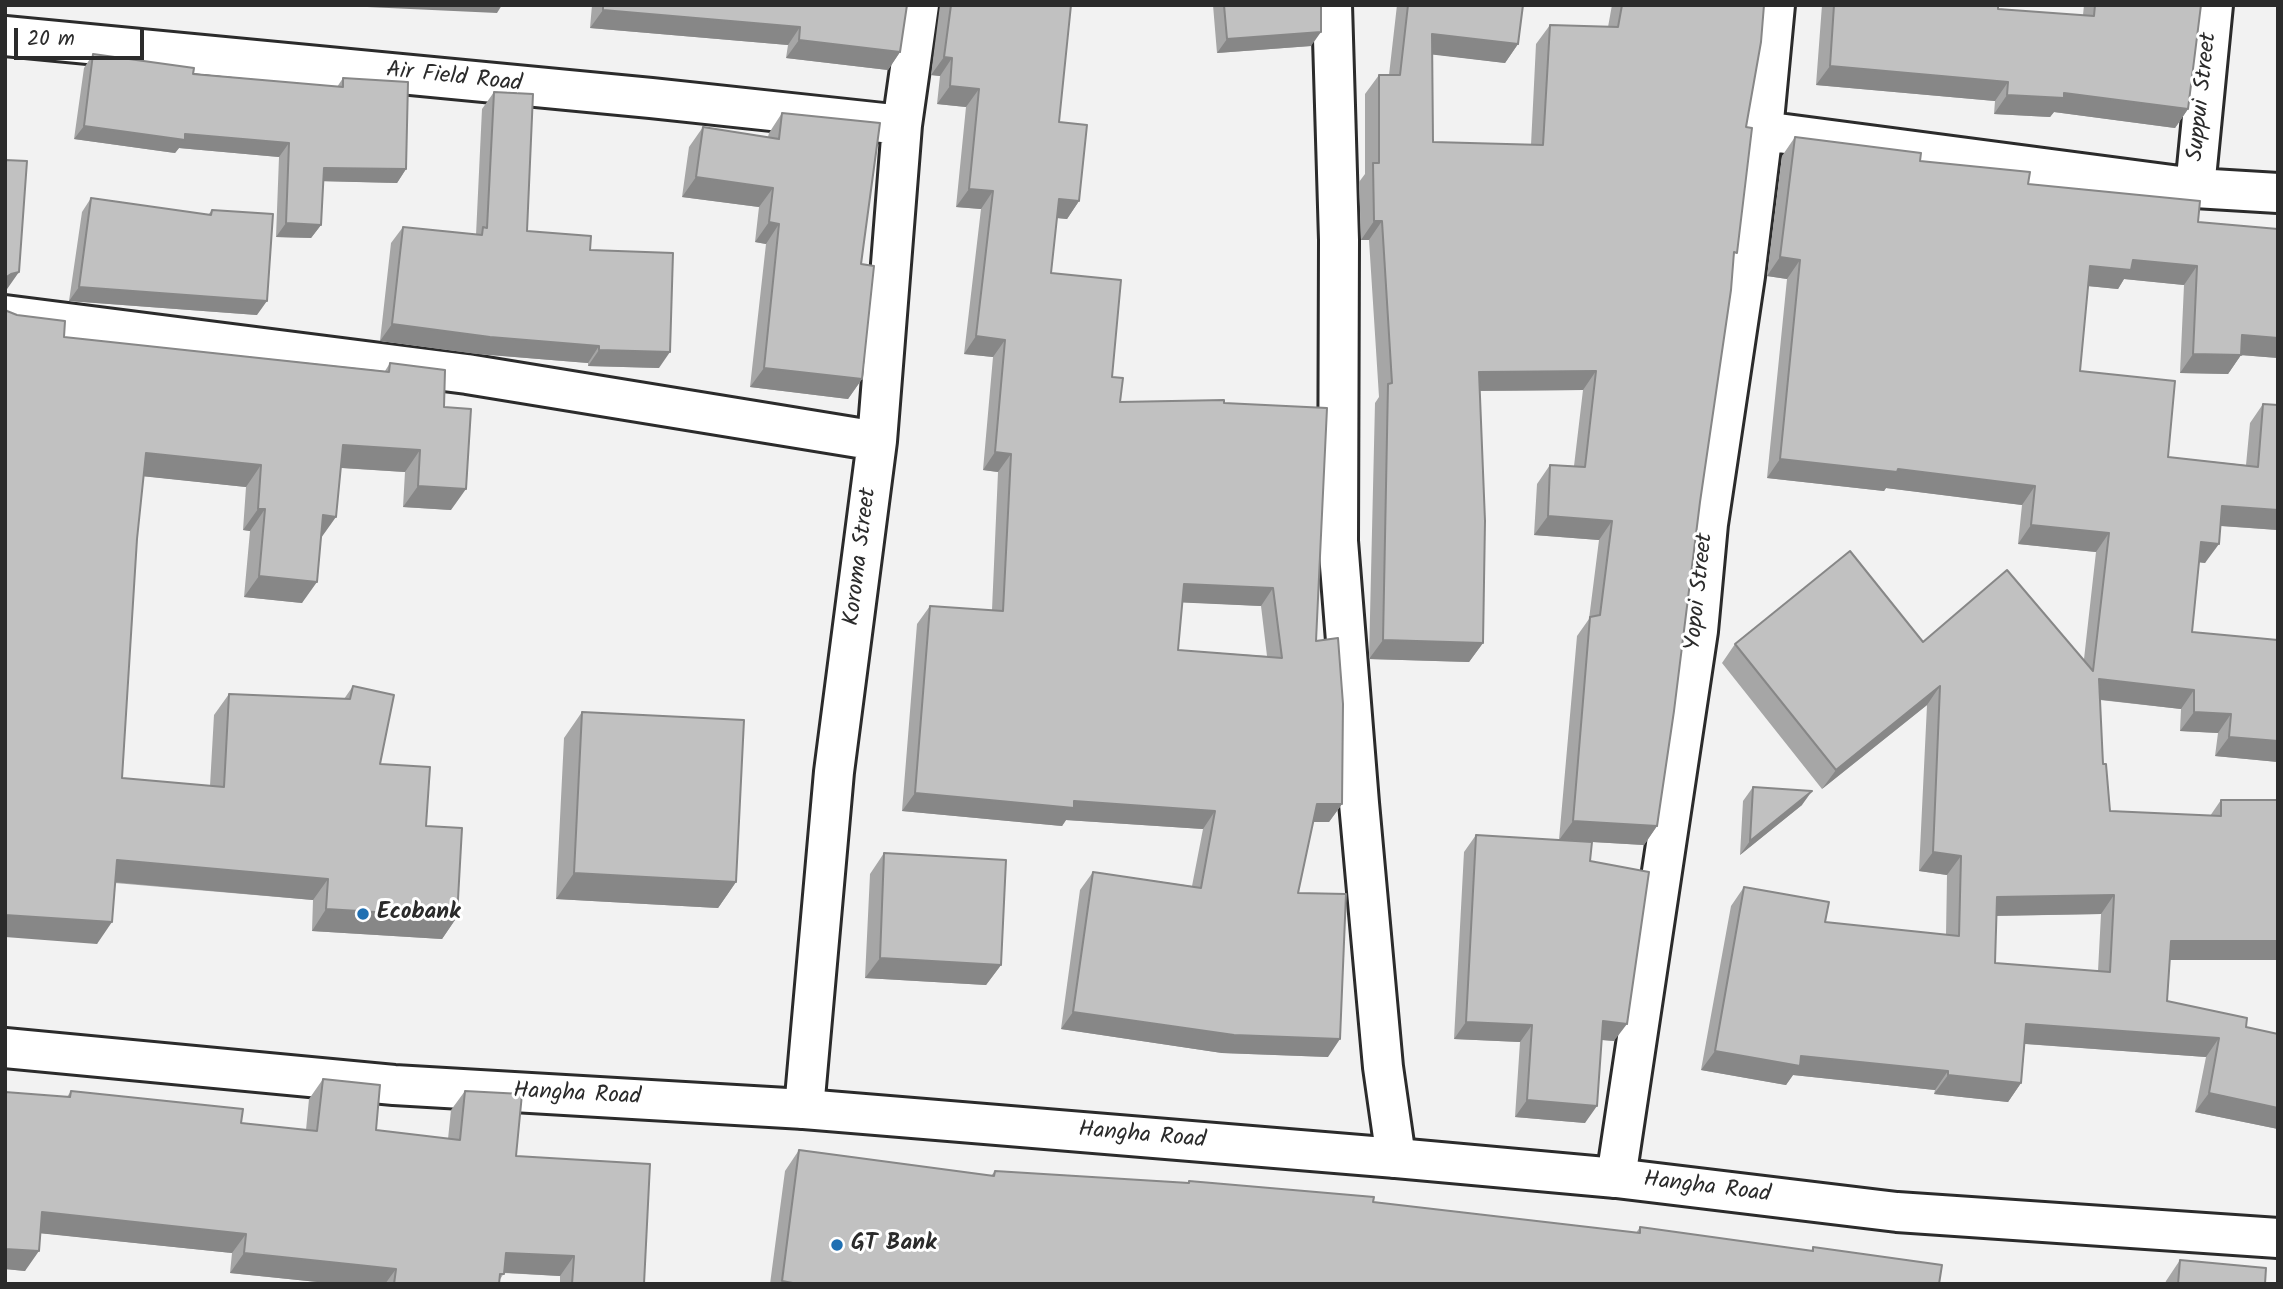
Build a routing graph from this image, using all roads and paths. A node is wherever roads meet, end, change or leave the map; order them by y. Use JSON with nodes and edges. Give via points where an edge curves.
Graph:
{"nodes":[{"id":1,"x":919,"y":5,"type":"edge"},
{"id":2,"x":1332,"y":5,"type":"edge"},
{"id":3,"x":1774,"y":5,"type":"edge"},
{"id":4,"x":2213,"y":5,"type":"edge"},
{"id":5,"x":5,"y":36,"type":"edge"},
{"id":6,"x":902,"y":125,"type":"junction"},
{"id":7,"x":1763,"y":131,"type":"junction"},
{"id":8,"x":2194,"y":188,"type":"junction"},
{"id":9,"x":2278,"y":193,"type":"edge"},
{"id":10,"x":5,"y":315,"type":"edge"},
{"id":11,"x":877,"y":441,"type":"junction"},
{"id":12,"x":5,"y":1048,"type":"edge"},
{"id":13,"x":804,"y":1109,"type":"junction"},
{"id":14,"x":1396,"y":1157,"type":"junction"},
{"id":15,"x":1616,"y":1178,"type":"junction"},
{"id":16,"x":2278,"y":1238,"type":"edge"}],
"edges":[{"from":1,"to":6,"type":"main road","name":"Koroma Street"},
{"from":2,"to":14,"type":"main road","via":[[1339,240],[1338,541],[1383,1067]]},
{"from":3,"to":7,"type":"main road","name":"Yopoi Street"},
{"from":4,"to":8,"type":"main road","name":"Suppui Street"},
{"from":5,"to":6,"type":"main road","name":"Air Field Road"},
{"from":6,"to":11,"type":"main road","name":"Koroma Street"},
{"from":7,"to":8,"type":"main road"},
{"from":7,"to":15,"type":"main road","name":"Yopoi Street","via":[[1708,524],[1698,631]]},
{"from":8,"to":9,"type":"main road"},
{"from":10,"to":11,"type":"main road","via":[[467,374]]},
{"from":11,"to":13,"type":"main road","name":"Koroma Street","via":[[834,772]]},
{"from":12,"to":13,"type":"main road","name":"Hangha Road","via":[[394,1086]]},
{"from":13,"to":14,"type":"main road","name":"Hangha Road"},
{"from":14,"to":15,"type":"main road","name":"Hangha Road"},
{"from":15,"to":16,"type":"main road","name":"Hangha Road","via":[[1897,1212]]}]}
